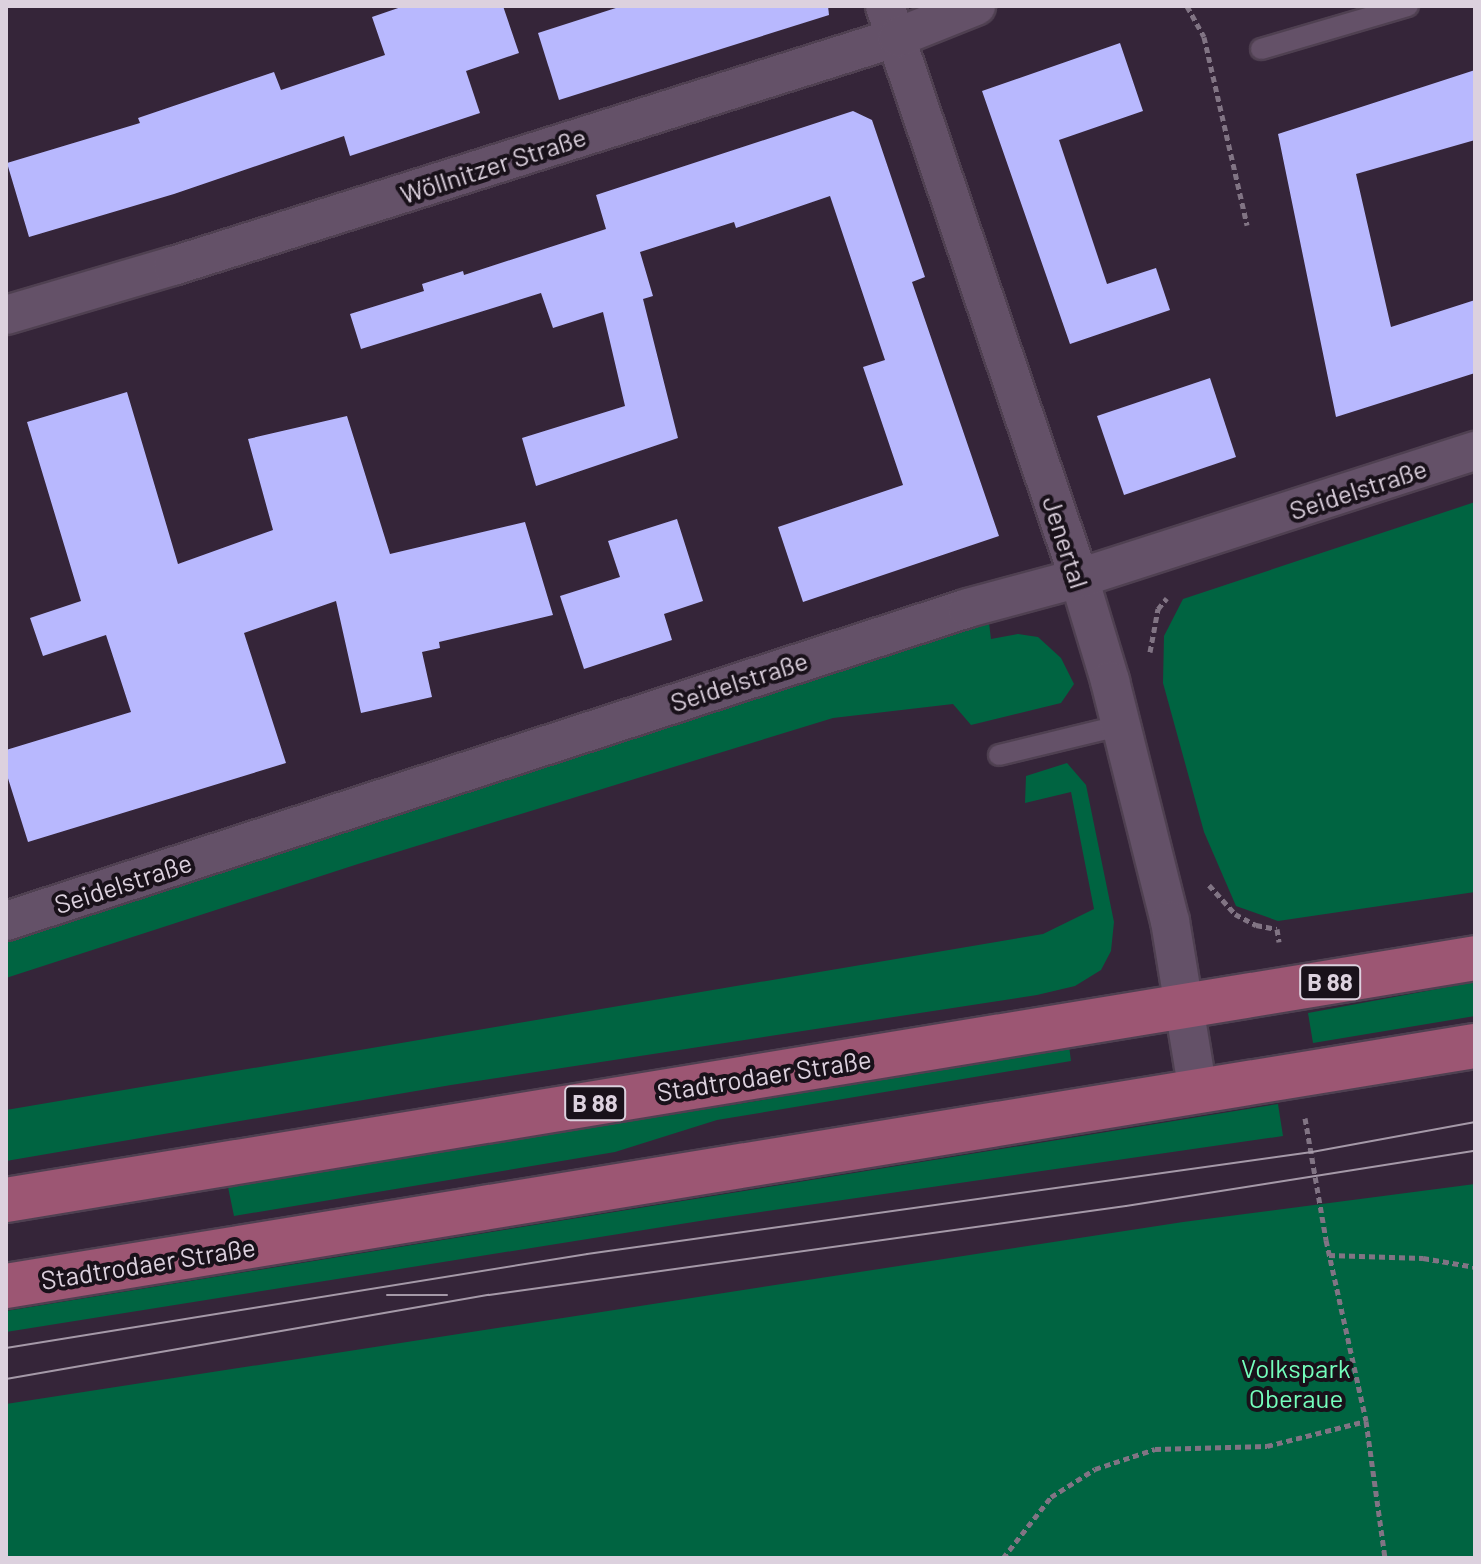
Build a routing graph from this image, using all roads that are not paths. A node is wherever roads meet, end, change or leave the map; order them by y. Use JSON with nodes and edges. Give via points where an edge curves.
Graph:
{"nodes":[{"id":1,"x":976,"y":6,"type":"edge"},
{"id":2,"x":1408,"y":6,"type":"edge"},
{"id":3,"x":890,"y":22,"type":"edge"},
{"id":4,"x":1261,"y":49,"type":"dead end"},
{"id":5,"x":6,"y":315,"type":"edge"},
{"id":6,"x":1475,"y":451,"type":"edge"},
{"id":7,"x":1079,"y":578,"type":"junction"},
{"id":8,"x":1123,"y":725,"type":"junction"},
{"id":9,"x":999,"y":755,"type":"dead end"},
{"id":10,"x":6,"y":921,"type":"edge"},
{"id":11,"x":1475,"y":958,"type":"edge"},
{"id":12,"x":1185,"y":1005,"type":"junction"},
{"id":13,"x":1475,"y":1046,"type":"edge"},
{"id":14,"x":1198,"y":1092,"type":"junction"},
{"id":15,"x":6,"y":1200,"type":"edge"},
{"id":16,"x":6,"y":1286,"type":"edge"}],
"edges":[{"from":1,"to":3,"type":"street","name":"Wöllnitzer Straße"},
{"from":2,"to":4,"type":"lane"},
{"from":3,"to":5,"type":"street","name":"Wöllnitzer Straße","via":[[173,266]]},
{"from":3,"to":7,"type":"street","name":"Jenertal"},
{"from":6,"to":7,"type":"street","name":"Seidelstraße"},
{"from":7,"to":8,"type":"street","name":"Jenertal"},
{"from":7,"to":10,"type":"street","name":"Seidelstraße","via":[[968,608]]},
{"from":8,"to":9,"type":"lane"},
{"from":8,"to":12,"type":"street","name":"Jenertal"},
{"from":11,"to":12,"type":"main road","name":"Stadtrodaer Straße","number":"B 88"},
{"from":12,"to":14,"type":"street","name":"Jenertal"},
{"from":12,"to":15,"type":"main road","name":"Stadtrodaer Straße","number":"B 88"},
{"from":13,"to":14,"type":"main road","name":"Stadtrodaer Straße"},
{"from":14,"to":16,"type":"main road","name":"Stadtrodaer Straße"}]}
